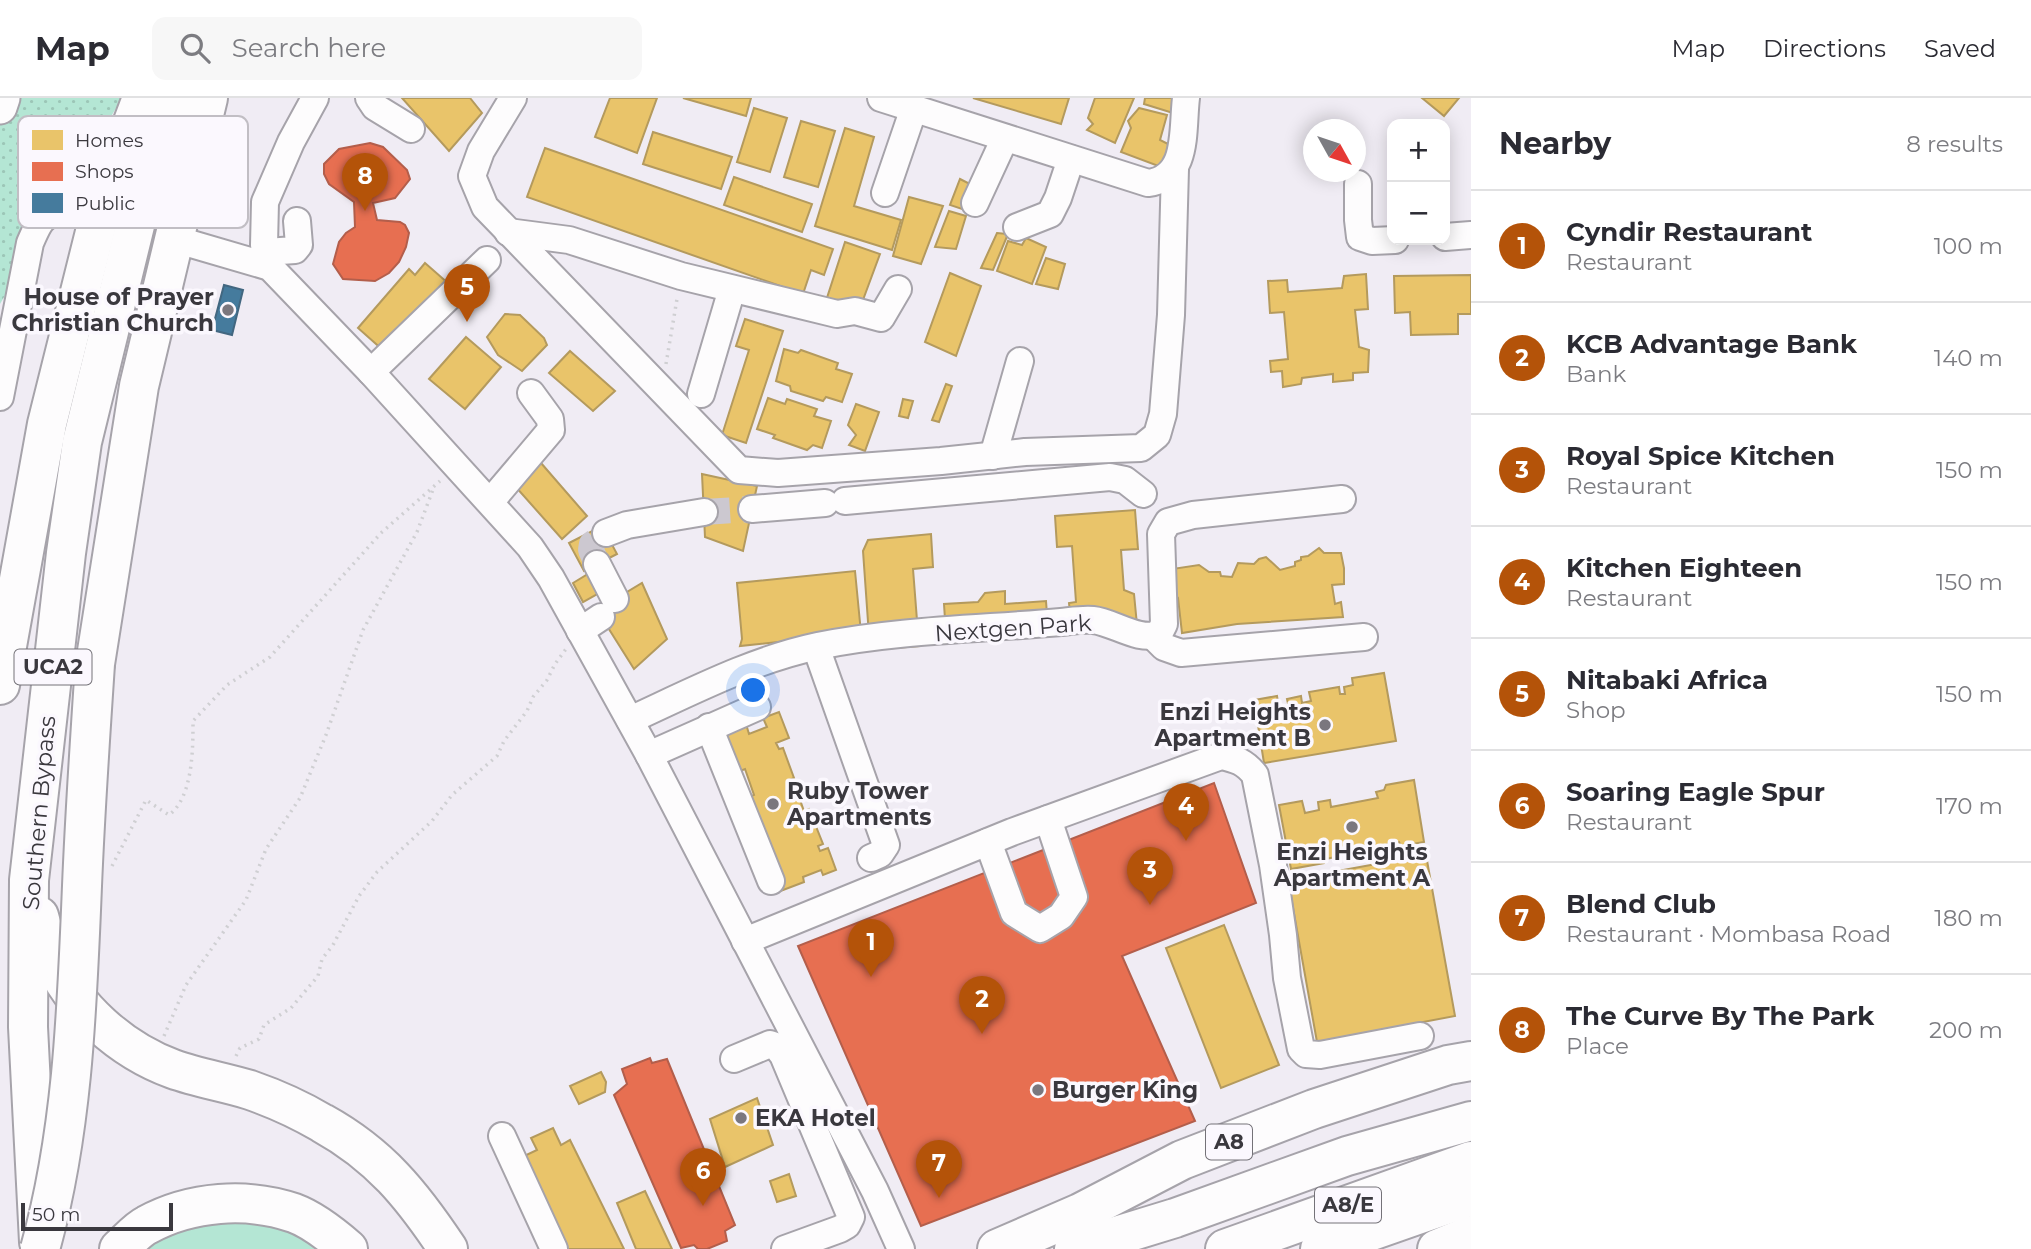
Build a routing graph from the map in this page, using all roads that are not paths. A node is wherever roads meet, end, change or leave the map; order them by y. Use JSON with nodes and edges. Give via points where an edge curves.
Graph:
{"nodes":[{"id":1,"x":3,"y":98,"type":"edge"},
{"id":2,"x":142,"y":98,"type":"edge"},
{"id":3,"x":174,"y":98,"type":"edge"},
{"id":4,"x":208,"y":98,"type":"edge"},
{"id":5,"x":316,"y":98,"type":"edge"},
{"id":6,"x":369,"y":98,"type":"edge"},
{"id":7,"x":513,"y":98,"type":"edge"},
{"id":8,"x":881,"y":98,"type":"edge"},
{"id":9,"x":1186,"y":98,"type":"edge"},
{"id":10,"x":0,"y":107,"type":"edge"},
{"id":11,"x":914,"y":108,"type":"junction"},
{"id":12,"x":135,"y":116,"type":"edge"},
{"id":13,"x":168,"y":116,"type":"edge"},
{"id":14,"x":204,"y":116,"type":"edge"},
{"id":15,"x":411,"y":129,"type":"dead end"},
{"id":16,"x":1005,"y":138,"type":"junction"},
{"id":17,"x":1071,"y":159,"type":"junction"},
{"id":18,"x":1175,"y":169,"type":"junction"},
{"id":19,"x":1358,"y":184,"type":"dead end"},
{"id":20,"x":885,"y":193,"type":"dead end"},
{"id":21,"x":975,"y":203,"type":"dead end"},
{"id":22,"x":297,"y":221,"type":"dead end"},
{"id":23,"x":1017,"y":227,"type":"dead end"},
{"id":24,"x":36,"y":228,"type":"edge"},
{"id":25,"x":96,"y":228,"type":"edge"},
{"id":26,"x":134,"y":228,"type":"edge"},
{"id":27,"x":177,"y":228,"type":"edge"},
{"id":28,"x":508,"y":232,"type":"junction"},
{"id":29,"x":1471,"y":235,"type":"edge"},
{"id":30,"x":1450,"y":237,"type":"edge"},
{"id":31,"x":1387,"y":240,"type":"edge"},
{"id":32,"x":188,"y":243,"type":"dead end"},
{"id":33,"x":268,"y":259,"type":"junction"},
{"id":34,"x":486,"y":260,"type":"dead end"},
{"id":35,"x":732,"y":289,"type":"junction"},
{"id":36,"x":898,"y":289,"type":"dead end"},
{"id":37,"x":1020,"y":361,"type":"dead end"},
{"id":38,"x":371,"y":372,"type":"junction"},
{"id":39,"x":530,"y":393,"type":"dead end"},
{"id":40,"x":701,"y":394,"type":"dead end"},
{"id":41,"x":0,"y":397,"type":"edge"},
{"id":42,"x":992,"y":456,"type":"junction"},
{"id":43,"x":1143,"y":494,"type":"dead end"},
{"id":44,"x":1342,"y":499,"type":"dead end"},
{"id":45,"x":491,"y":501,"type":"junction"},
{"id":46,"x":752,"y":509,"type":"tunnel mouth"},
{"id":47,"x":704,"y":512,"type":"tunnel mouth"},
{"id":48,"x":606,"y":533,"type":"dead end"},
{"id":49,"x":597,"y":564,"type":"tunnel mouth"},
{"id":50,"x":599,"y":616,"type":"junction"},
{"id":51,"x":1153,"y":636,"type":"junction"},
{"id":52,"x":1364,"y":637,"type":"dead end"},
{"id":53,"x":816,"y":647,"type":"junction"},
{"id":54,"x":0,"y":685,"type":"edge"},
{"id":55,"x":757,"y":707,"type":"dead end"},
{"id":56,"x":630,"y":720,"type":"junction"},
{"id":57,"x":709,"y":727,"type":"junction"},
{"id":58,"x":649,"y":755,"type":"junction"},
{"id":59,"x":1048,"y":819,"type":"junction"},
{"id":60,"x":988,"y":842,"type":"junction"},
{"id":61,"x":871,"y":858,"type":"dead end"},
{"id":62,"x":29,"y":880,"type":"junction"},
{"id":63,"x":771,"y":881,"type":"dead end"},
{"id":64,"x":745,"y":941,"type":"junction"},
{"id":65,"x":1420,"y":1036,"type":"dead end"},
{"id":66,"x":734,"y":1059,"type":"dead end"},
{"id":67,"x":1471,"y":1060,"type":"edge"},
{"id":68,"x":1471,"y":1121,"type":"edge"},
{"id":69,"x":502,"y":1136,"type":"dead end"},
{"id":70,"x":1471,"y":1161,"type":"edge"},
{"id":71,"x":871,"y":1184,"type":"junction"},
{"id":72,"x":1471,"y":1196,"type":"edge"},
{"id":73,"x":845,"y":1198,"type":"junction"},
{"id":74,"x":1471,"y":1235,"type":"edge"},
{"id":75,"x":39,"y":1249,"type":"edge"},
{"id":76,"x":119,"y":1249,"type":"edge"},
{"id":77,"x":348,"y":1249,"type":"edge"},
{"id":78,"x":448,"y":1249,"type":"edge"},
{"id":79,"x":554,"y":1249,"type":"edge"},
{"id":80,"x":785,"y":1249,"type":"edge"},
{"id":81,"x":901,"y":1249,"type":"edge"},
{"id":82,"x":997,"y":1249,"type":"edge"},
{"id":83,"x":1074,"y":1249,"type":"edge"},
{"id":84,"x":1225,"y":1249,"type":"edge"},
{"id":85,"x":1320,"y":1249,"type":"edge"},
{"id":86,"x":1437,"y":1249,"type":"edge"}],
"edges":[{"from":1,"to":10,"type":"main road"},
{"from":2,"to":12,"type":"highway","number":"UCA2"},
{"from":3,"to":13,"type":"highway","name":"Southern Bypass","number":"UCA2"},
{"from":4,"to":14,"type":"highway","bridge":true},
{"from":5,"to":33,"type":"street","via":[[265,202]]},
{"from":6,"to":15,"type":"street","via":[[375,107]]},
{"from":7,"to":28,"type":"street","via":[[471,176],[485,207]]},
{"from":8,"to":11,"type":"street"},
{"from":9,"to":18,"type":"street","via":[[1180,160]]},
{"from":11,"to":16,"type":"street"},
{"from":11,"to":20,"type":"street"},
{"from":16,"to":17,"type":"street"},
{"from":16,"to":21,"type":"street"},
{"from":17,"to":18,"type":"street","via":[[1148,183],[1168,177]]},
{"from":17,"to":23,"type":"street","via":[[1050,214]]},
{"from":18,"to":42,"type":"street","via":[[1169,339],[1157,435],[1141,448]]},
{"from":19,"to":31,"type":"street","via":[[1360,237]]},
{"from":22,"to":33,"type":"street","via":[[299,246]]},
{"from":24,"to":41,"type":"street"},
{"from":25,"to":54,"type":"highway","number":"UCA2","via":[[47,424]]},
{"from":26,"to":62,"type":"highway","name":"Southern Bypass","number":"UCA2","via":[[82,442]]},
{"from":27,"to":75,"type":"highway","bridge":true,"via":[[139,386],[95,664],[74,1043],[66,1122]]},
{"from":28,"to":35,"type":"street","via":[[569,240]]},
{"from":28,"to":42,"type":"street","via":[[739,470],[778,473]]},
{"from":29,"to":30,"type":"street"},
{"from":32,"to":33,"type":"street"},
{"from":33,"to":38,"type":"street"},
{"from":34,"to":38,"type":"street"},
{"from":35,"to":36,"type":"street","via":[[837,314],[855,311],[877,318],[884,316]]},
{"from":35,"to":40,"type":"street"},
{"from":37,"to":42,"type":"street"},
{"from":38,"to":45,"type":"street"},
{"from":39,"to":45,"type":"street","via":[[550,419],[551,430]]},
{"from":43,"to":46,"type":"street","via":[[1125,480],[1110,477]]},
{"from":44,"to":51,"type":"street","via":[[1193,515],[1168,522],[1161,534],[1164,624]]},
{"from":45,"to":50,"type":"street"},
{"from":47,"to":48,"type":"street","via":[[626,524]]},
{"from":49,"to":50,"type":"street"},
{"from":50,"to":56,"type":"street"},
{"from":51,"to":52,"type":"street","name":"Nextgen Park","via":[[1164,647],[1181,653]]},
{"from":51,"to":53,"type":"street","name":"Nextgen Park","via":[[1091,620],[864,638]]},
{"from":53,"to":56,"type":"street","name":"Nextgen Park","via":[[772,659]]},
{"from":53,"to":61,"type":"street","via":[[886,845]]},
{"from":55,"to":57,"type":"street"},
{"from":56,"to":58,"type":"street"},
{"from":57,"to":58,"type":"street"},
{"from":57,"to":63,"type":"street"},
{"from":58,"to":64,"type":"street"},
{"from":59,"to":60,"type":"street"},
{"from":59,"to":60,"type":"street","via":[[1074,897],[1061,916],[1040,929],[1014,913]]},
{"from":59,"to":65,"type":"street","via":[[1221,757],[1248,765],[1255,775],[1273,865],[1301,1049],[1320,1055]]},
{"from":60,"to":64,"type":"street"},
{"from":62,"to":75,"type":"highway","name":"Southern Bypass","number":"UCA2","via":[[28,1027]]},
{"from":62,"to":78,"type":"highway","via":[[51,957],[100,1025],[134,1052],[173,1069],[252,1091],[321,1122],[360,1147],[387,1170]]},
{"from":64,"to":71,"type":"street"},
{"from":66,"to":73,"type":"street","via":[[770,1044],[776,1046]]},
{"from":67,"to":82,"type":"highway","number":"A8","via":[[1314,1110],[1182,1160],[1080,1213]]},
{"from":68,"to":83,"type":"highway","via":[[1347,1156]]},
{"from":69,"to":79,"type":"street"},
{"from":70,"to":84,"type":"highway","number":"A8/E"},
{"from":71,"to":73,"type":"street"},
{"from":71,"to":81,"type":"street"},
{"from":72,"to":85,"type":"highway","number":"A8/E"},
{"from":73,"to":80,"type":"street","via":[[851,1217],[847,1225]]},
{"from":74,"to":86,"type":"highway"},
{"from":76,"to":77,"type":"highway","via":[[145,1226],[179,1210],[226,1202],[295,1214]]}]}
